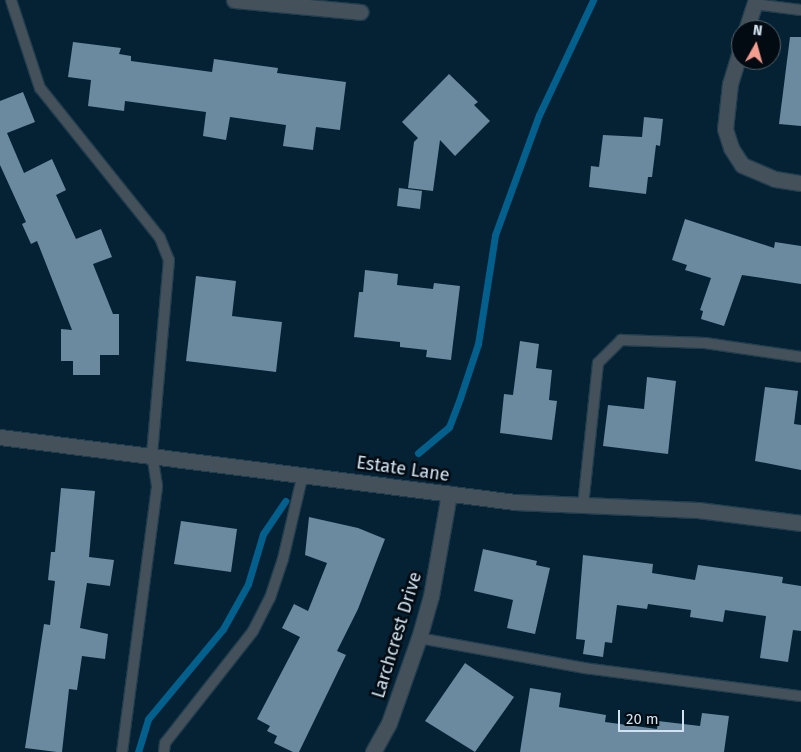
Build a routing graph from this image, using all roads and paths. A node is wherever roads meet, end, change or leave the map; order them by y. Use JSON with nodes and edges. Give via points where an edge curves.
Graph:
{"nodes":[{"id":1,"x":11,"y":0,"type":"edge"},
{"id":2,"x":234,"y":0,"type":"edge"},
{"id":3,"x":755,"y":2,"type":"edge"},
{"id":4,"x":801,"y":10,"type":"edge"},
{"id":5,"x":360,"y":12,"type":"dead end"},
{"id":6,"x":749,"y":20,"type":"edge"},
{"id":7,"x":734,"y":70,"type":"edge"},
{"id":8,"x":801,"y":183,"type":"edge"},
{"id":9,"x":801,"y":357,"type":"edge"},
{"id":10,"x":0,"y":437,"type":"edge"},
{"id":11,"x":152,"y":454,"type":"junction"},
{"id":12,"x":303,"y":474,"type":"junction"},
{"id":13,"x":449,"y":494,"type":"junction"},
{"id":14,"x":583,"y":506,"type":"junction"},
{"id":15,"x":801,"y":524,"type":"edge"},
{"id":16,"x":419,"y":638,"type":"junction"},
{"id":17,"x":801,"y":696,"type":"edge"},
{"id":18,"x":122,"y":752,"type":"edge"},
{"id":19,"x":164,"y":752,"type":"edge"},
{"id":20,"x":373,"y":752,"type":"edge"}],
"edges":[{"from":1,"to":11,"type":"lane","via":[[40,88],[160,238],[169,260]]},
{"from":2,"to":5,"type":"street"},
{"from":3,"to":4,"type":"lane"},
{"from":3,"to":6,"type":"street"},
{"from":7,"to":8,"type":"street","via":[[725,129],[731,148],[742,165],[775,179]]},
{"from":9,"to":14,"type":"lane","via":[[705,344],[621,340],[598,363]]},
{"from":10,"to":11,"type":"street","name":"Estate Lane"},
{"from":11,"to":12,"type":"street","name":"Estate Lane"},
{"from":11,"to":18,"type":"lane","via":[[157,487]]},
{"from":12,"to":13,"type":"street","name":"Estate Lane"},
{"from":12,"to":19,"type":"lane","via":[[283,559],[270,598],[253,631],[166,743]]},
{"from":13,"to":14,"type":"street","name":"Estate Lane"},
{"from":13,"to":16,"type":"street","name":"Larchcrest Drive","via":[[432,596]]},
{"from":14,"to":15,"type":"street","name":"Estate Lane","via":[[690,509]]},
{"from":16,"to":17,"type":"lane","via":[[584,668]]},
{"from":16,"to":20,"type":"street","name":"Larchcrest Drive","via":[[389,723]]}]}
